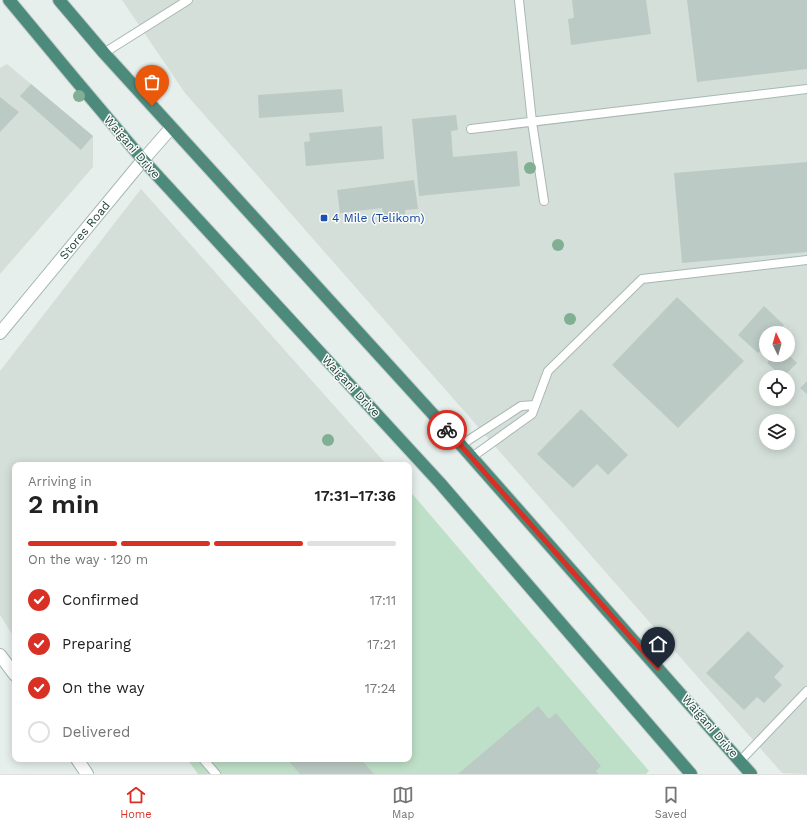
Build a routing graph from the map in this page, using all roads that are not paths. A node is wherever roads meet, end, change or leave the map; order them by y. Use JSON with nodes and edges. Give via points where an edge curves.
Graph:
{"nodes":[{"id":1,"x":10,"y":0,"type":"edge"},
{"id":2,"x":59,"y":0,"type":"edge"},
{"id":3,"x":188,"y":0,"type":"edge"},
{"id":4,"x":519,"y":0,"type":"edge"},
{"id":5,"x":104,"y":53,"type":"junction"},
{"id":6,"x":807,"y":89,"type":"edge"},
{"id":7,"x":532,"y":122,"type":"junction"},
{"id":8,"x":171,"y":128,"type":"junction"},
{"id":9,"x":471,"y":129,"type":"dead end"},
{"id":10,"x":143,"y":160,"type":"junction"},
{"id":11,"x":544,"y":201,"type":"dead end"},
{"id":12,"x":807,"y":260,"type":"edge"},
{"id":13,"x":0,"y":333,"type":"edge"},
{"id":14,"x":535,"y":405,"type":"junction"},
{"id":15,"x":461,"y":445,"type":"junction"},
{"id":16,"x":472,"y":457,"type":"junction"},
{"id":17,"x":0,"y":655,"type":"edge"},
{"id":18,"x":12,"y":671,"type":"edge"},
{"id":19,"x":807,"y":691,"type":"edge"},
{"id":20,"x":740,"y":761,"type":"junction"},
{"id":21,"x":206,"y":762,"type":"edge"},
{"id":22,"x":216,"y":774,"type":"edge"},
{"id":23,"x":691,"y":774,"type":"edge"},
{"id":24,"x":751,"y":774,"type":"edge"}],
"edges":[{"from":1,"to":10,"type":"highway","name":"Waigani Drive","via":[[72,78]]},
{"from":2,"to":5,"type":"highway","name":"Waigani Drive"},
{"from":3,"to":5,"type":"lane"},
{"from":4,"to":7,"type":"lane"},
{"from":5,"to":8,"type":"highway","name":"Waigani Drive"},
{"from":6,"to":7,"type":"lane"},
{"from":7,"to":9,"type":"lane"},
{"from":7,"to":11,"type":"lane"},
{"from":8,"to":10,"type":"street","name":"Stores Road"},
{"from":8,"to":15,"type":"highway","name":"Waigani Drive"},
{"from":10,"to":13,"type":"street","name":"Stores Road"},
{"from":10,"to":23,"type":"highway","name":"Waigani Drive","via":[[440,483]]},
{"from":12,"to":14,"type":"lane","via":[[642,279],[548,371]]},
{"from":14,"to":15,"type":"lane","via":[[522,406]]},
{"from":14,"to":16,"type":"lane","via":[[532,414]]},
{"from":15,"to":16,"type":"highway","name":"Waigani Drive"},
{"from":16,"to":20,"type":"highway","name":"Waigani Drive"},
{"from":17,"to":18,"type":"street"},
{"from":19,"to":20,"type":"lane"},
{"from":20,"to":24,"type":"highway","name":"Waigani Drive"},
{"from":21,"to":22,"type":"lane"}]}
